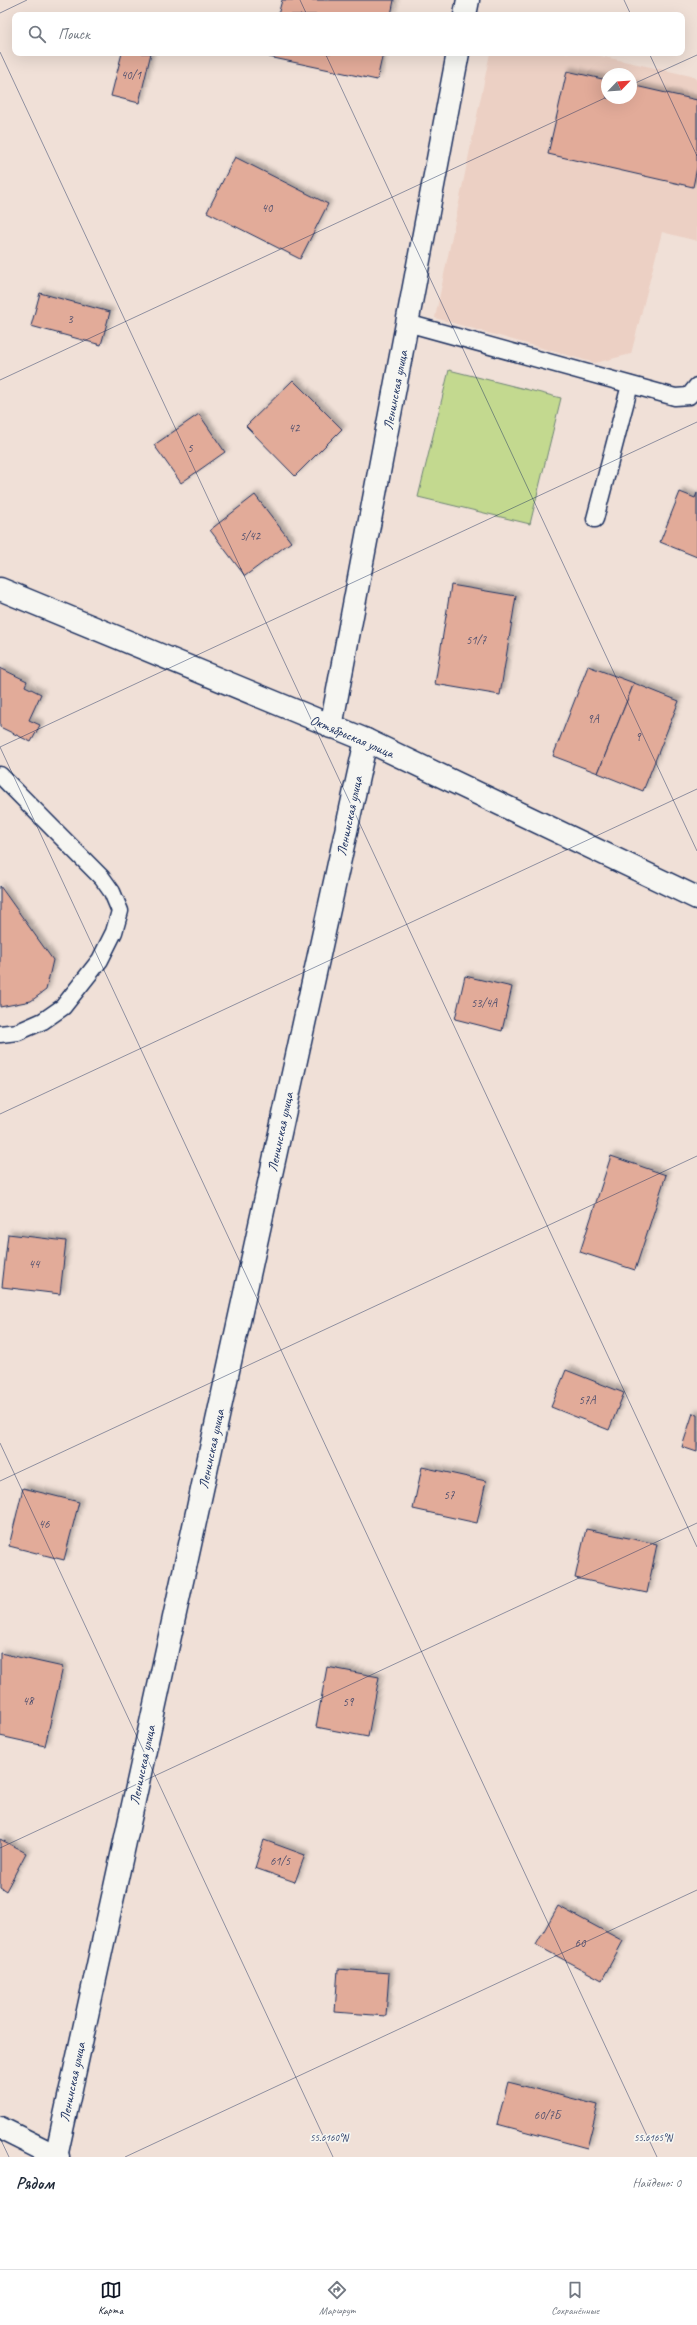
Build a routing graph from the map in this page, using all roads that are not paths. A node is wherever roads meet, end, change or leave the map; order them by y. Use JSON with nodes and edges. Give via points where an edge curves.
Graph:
{"nodes":[{"id":1,"x":468,"y":0,"type":"edge"},
{"id":2,"x":466,"y":12,"type":"edge"},
{"id":3,"x":457,"y":56,"type":"edge"},
{"id":4,"x":407,"y":323,"type":"junction"},
{"id":5,"x":630,"y":385,"type":"junction"},
{"id":6,"x":697,"y":386,"type":"edge"},
{"id":7,"x":596,"y":519,"type":"dead end"},
{"id":8,"x":0,"y":589,"type":"edge"},
{"id":9,"x":332,"y":727,"type":"junction"},
{"id":10,"x":366,"y":740,"type":"junction"},
{"id":11,"x":0,"y":775,"type":"edge"},
{"id":12,"x":697,"y":898,"type":"edge"},
{"id":13,"x":0,"y":1034,"type":"edge"},
{"id":14,"x":0,"y":2128,"type":"edge"},
{"id":15,"x":57,"y":2157,"type":"edge"}],
"edges":[{"from":1,"to":2,"type":"street"},
{"from":3,"to":4,"type":"street","name":"Ленинская улица"},
{"from":4,"to":5,"type":"lane"},
{"from":4,"to":9,"type":"street","name":"Ленинская улица"},
{"from":5,"to":6,"type":"lane","via":[[675,397],[689,396]]},
{"from":5,"to":7,"type":"lane"},
{"from":8,"to":9,"type":"street","name":"Октябрьская улица"},
{"from":9,"to":10,"type":"street","name":"Октябрьская улица"},
{"from":10,"to":12,"type":"street","name":"Октябрьская улица"},
{"from":10,"to":15,"type":"street","name":"Ленинская улица"},
{"from":11,"to":13,"type":"lane","via":[[102,878],[112,892],[120,911],[114,932],[100,960],[63,1007],[43,1021],[18,1032]]},
{"from":14,"to":15,"type":"street"}]}
